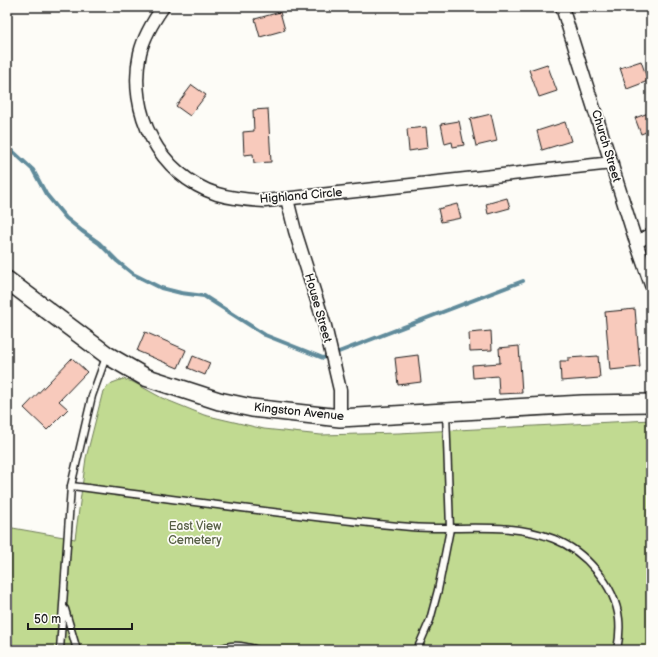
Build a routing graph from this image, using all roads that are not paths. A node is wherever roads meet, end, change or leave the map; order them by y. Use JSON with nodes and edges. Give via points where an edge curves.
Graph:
{"nodes":[{"id":1,"x":163,"y":7,"type":"edge"},
{"id":2,"x":562,"y":7,"type":"edge"},
{"id":3,"x":612,"y":163,"type":"junction"},
{"id":4,"x":287,"y":199,"type":"junction"},
{"id":5,"x":651,"y":235,"type":"edge"},
{"id":6,"x":636,"y":242,"type":"junction"},
{"id":7,"x":7,"y":280,"type":"edge"},
{"id":8,"x":651,"y":285,"type":"edge"},
{"id":9,"x":107,"y":355,"type":"junction"},
{"id":10,"x":651,"y":403,"type":"edge"},
{"id":11,"x":446,"y":412,"type":"junction"},
{"id":12,"x":340,"y":418,"type":"junction"},
{"id":13,"x":71,"y":486,"type":"junction"},
{"id":14,"x":450,"y":529,"type":"junction"},
{"id":15,"x":63,"y":604,"type":"junction"},
{"id":16,"x":60,"y":650,"type":"edge"},
{"id":17,"x":77,"y":650,"type":"edge"},
{"id":18,"x":217,"y":650,"type":"edge"},
{"id":19,"x":257,"y":650,"type":"edge"},
{"id":20,"x":417,"y":650,"type":"edge"},
{"id":21,"x":617,"y":650,"type":"edge"}],
"edges":[{"from":1,"to":4,"type":"street","name":"Highland Circle","via":[[153,22],[140,53],[139,102],[153,143],[180,172],[217,194],[265,201]]},
{"from":2,"to":3,"type":"street","name":"Church Street"},
{"from":3,"to":4,"type":"street","name":"Highland Circle"},
{"from":3,"to":6,"type":"street","name":"Church Street"},
{"from":4,"to":12,"type":"street","name":"House Street","via":[[325,326],[340,390]]},
{"from":5,"to":6,"type":"street"},
{"from":6,"to":8,"type":"street","name":"Church Street"},
{"from":7,"to":9,"type":"street","name":"Kingston Avenue"},
{"from":9,"to":12,"type":"street","name":"Kingston Avenue","via":[[145,377],[219,401],[287,414]]},
{"from":9,"to":13,"type":"lane","via":[[92,396]]},
{"from":10,"to":11,"type":"street","name":"Kingston Avenue"},
{"from":11,"to":12,"type":"street","name":"Kingston Avenue"},
{"from":11,"to":14,"type":"lane"},
{"from":13,"to":14,"type":"lane","via":[[334,520]]},
{"from":13,"to":15,"type":"lane"},
{"from":14,"to":20,"type":"lane","via":[[430,620]]},
{"from":14,"to":21,"type":"lane","via":[[526,530],[555,539],[576,552],[594,568],[610,589],[619,619]]},
{"from":15,"to":16,"type":"lane"},
{"from":15,"to":17,"type":"lane"},
{"from":18,"to":19,"type":"lane","via":[[235,646]]}]}
